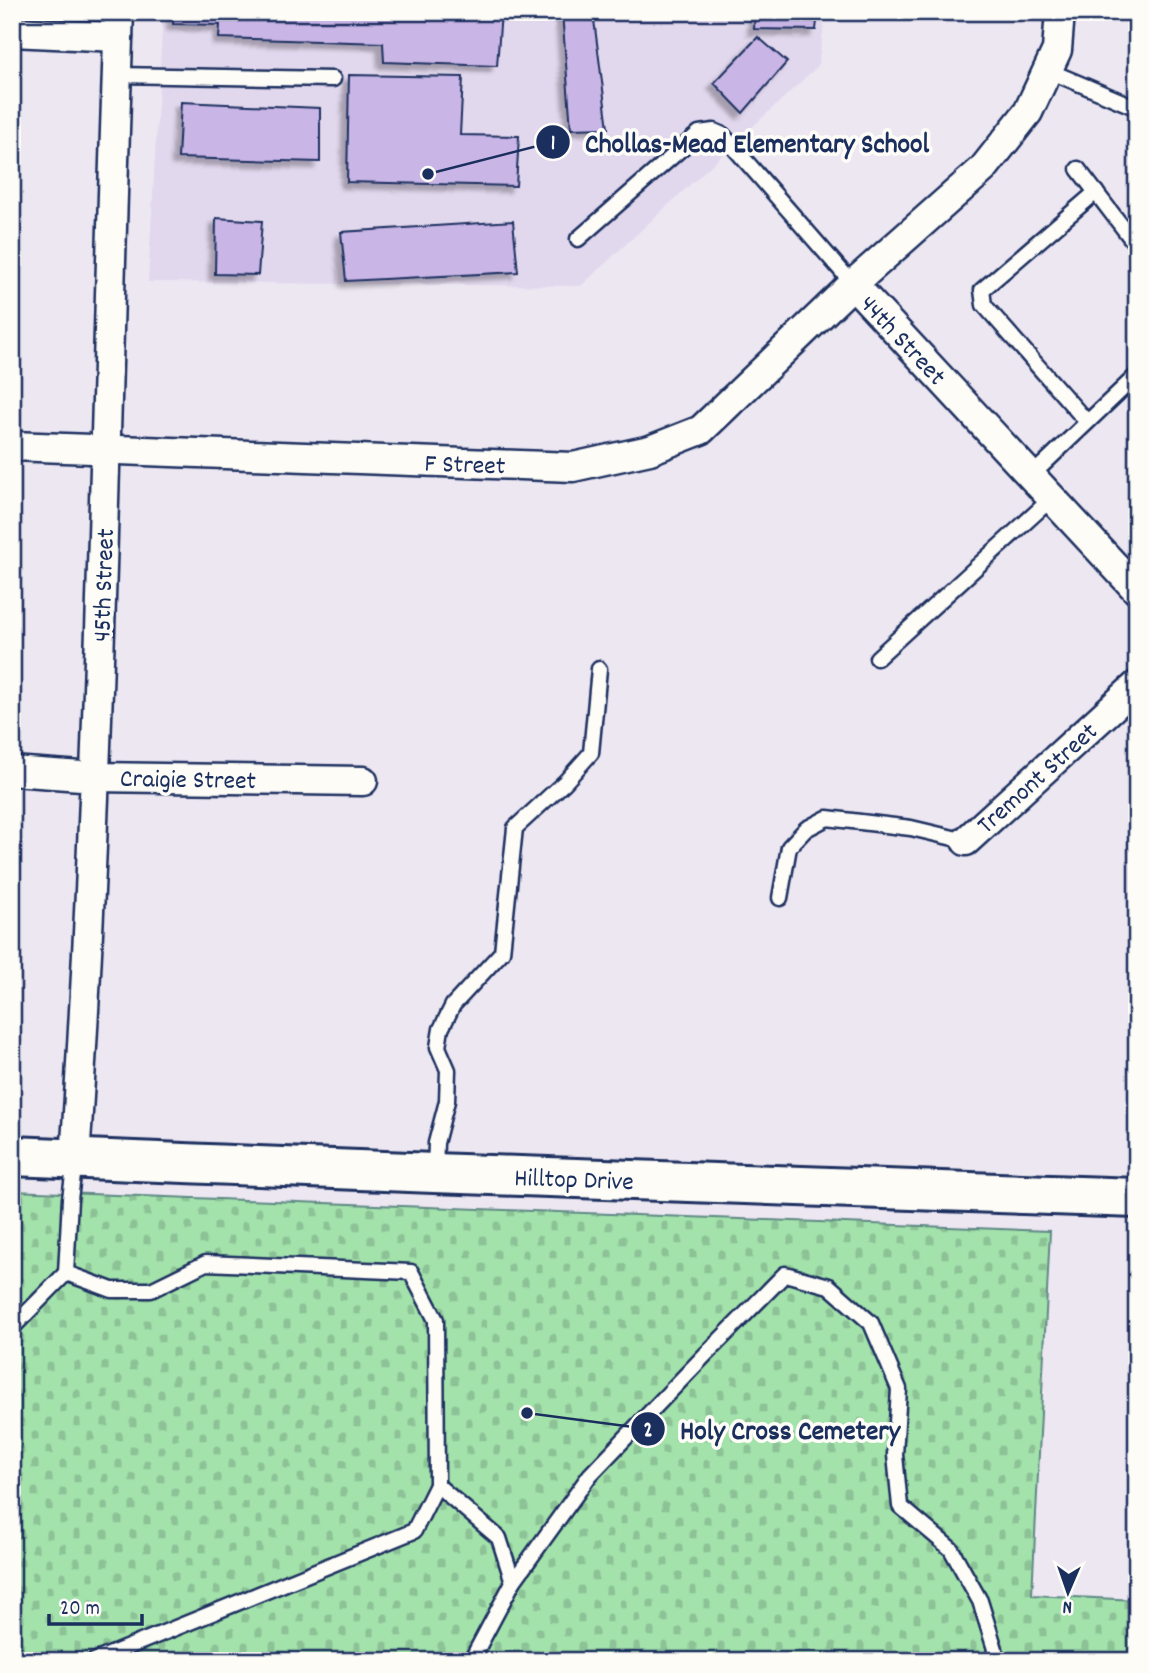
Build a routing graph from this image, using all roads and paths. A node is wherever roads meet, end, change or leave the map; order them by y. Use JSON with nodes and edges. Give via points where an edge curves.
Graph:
{"nodes":[{"id":1,"x":1060,"y":12,"type":"edge"},
{"id":2,"x":118,"y":24,"type":"edge"},
{"id":3,"x":12,"y":32,"type":"edge"},
{"id":4,"x":1047,"y":70,"type":"junction"},
{"id":5,"x":117,"y":75,"type":"junction"},
{"id":6,"x":333,"y":79,"type":"dead end"},
{"id":7,"x":1137,"y":108,"type":"edge"},
{"id":8,"x":1078,"y":169,"type":"dead end"},
{"id":9,"x":1096,"y":192,"type":"junction"},
{"id":10,"x":578,"y":239,"type":"dead end"},
{"id":11,"x":1137,"y":246,"type":"edge"},
{"id":12,"x":853,"y":284,"type":"junction"},
{"id":13,"x":1137,"y":375,"type":"edge"},
{"id":14,"x":1087,"y":422,"type":"junction"},
{"id":15,"x":12,"y":446,"type":"edge"},
{"id":16,"x":107,"y":449,"type":"junction"},
{"id":17,"x":1031,"y":476,"type":"junction"},
{"id":18,"x":1052,"y":498,"type":"junction"},
{"id":19,"x":1137,"y":590,"type":"edge"},
{"id":20,"x":877,"y":658,"type":"dead end"},
{"id":21,"x":598,"y":669,"type":"dead end"},
{"id":22,"x":1137,"y":685,"type":"edge"},
{"id":23,"x":12,"y":771,"type":"edge"},
{"id":24,"x":95,"y":777,"type":"junction"},
{"id":25,"x":363,"y":781,"type":"dead end"},
{"id":26,"x":966,"y":841,"type":"joint"},
{"id":27,"x":780,"y":898,"type":"dead end"},
{"id":28,"x":12,"y":1156,"type":"edge"},
{"id":29,"x":75,"y":1158,"type":"junction"},
{"id":30,"x":435,"y":1173,"type":"junction"},
{"id":31,"x":1137,"y":1198,"type":"edge"},
{"id":32,"x":66,"y":1273,"type":"junction"},
{"id":33,"x":12,"y":1328,"type":"edge"},
{"id":34,"x":438,"y":1485,"type":"junction"},
{"id":35,"x":513,"y":1581,"type":"junction"},
{"id":36,"x":94,"y":1661,"type":"edge"},
{"id":37,"x":471,"y":1661,"type":"edge"},
{"id":38,"x":993,"y":1661,"type":"edge"}],
"edges":[{"from":1,"to":4,"type":"street","name":"44th Street","via":[[1056,50]]},
{"from":2,"to":3,"type":"street"},
{"from":2,"to":5,"type":"street","name":"45th Street"},
{"from":4,"to":7,"type":"lane"},
{"from":4,"to":12,"type":"street","name":"44th Street","via":[[1028,111],[983,169]]},
{"from":5,"to":6,"type":"lane"},
{"from":5,"to":16,"type":"street","name":"45th Street"},
{"from":8,"to":9,"type":"lane"},
{"from":9,"to":11,"type":"lane"},
{"from":9,"to":14,"type":"lane","via":[[982,290],[984,305]]},
{"from":10,"to":12,"type":"lane","via":[[699,133],[713,131],[723,135]]},
{"from":12,"to":16,"type":"street","name":"F Street","via":[[701,430],[650,450],[573,467]]},
{"from":12,"to":17,"type":"street","name":"44th Street"},
{"from":13,"to":14,"type":"lane"},
{"from":14,"to":17,"type":"lane"},
{"from":15,"to":16,"type":"street","name":"F Street"},
{"from":16,"to":24,"type":"street","name":"45th Street"},
{"from":17,"to":18,"type":"street","name":"44th Street"},
{"from":18,"to":19,"type":"street","name":"44th Street"},
{"from":18,"to":20,"type":"lane"},
{"from":21,"to":30,"type":"lane","via":[[591,753],[515,828],[502,952],[453,1005],[441,1028],[438,1047],[448,1070],[447,1101],[436,1143]]},
{"from":22,"to":26,"type":"street","name":"Tremont Street"},
{"from":23,"to":24,"type":"street","name":"Craigie Street"},
{"from":24,"to":25,"type":"street","name":"Craigie Street"},
{"from":24,"to":29,"type":"street","name":"45th Street"},
{"from":26,"to":27,"type":"lane","via":[[911,828],[827,818],[806,829],[789,847]]},
{"from":28,"to":29,"type":"street","name":"Hilltop Drive"},
{"from":29,"to":30,"type":"street","name":"Hilltop Drive"},
{"from":29,"to":32,"type":"lane"},
{"from":30,"to":31,"type":"street","name":"Hilltop Drive"},
{"from":32,"to":33,"type":"lane"},
{"from":32,"to":34,"type":"lane","via":[[112,1290],[151,1290],[206,1263],[411,1272],[436,1320]]},
{"from":34,"to":35,"type":"lane","via":[[499,1538]]},
{"from":34,"to":36,"type":"lane","via":[[414,1531]]},
{"from":35,"to":37,"type":"lane"},
{"from":35,"to":38,"type":"lane","via":[[590,1475],[785,1274],[829,1286],[871,1323],[899,1389],[895,1455],[900,1506],[951,1549],[980,1601],[995,1649]]}]}
